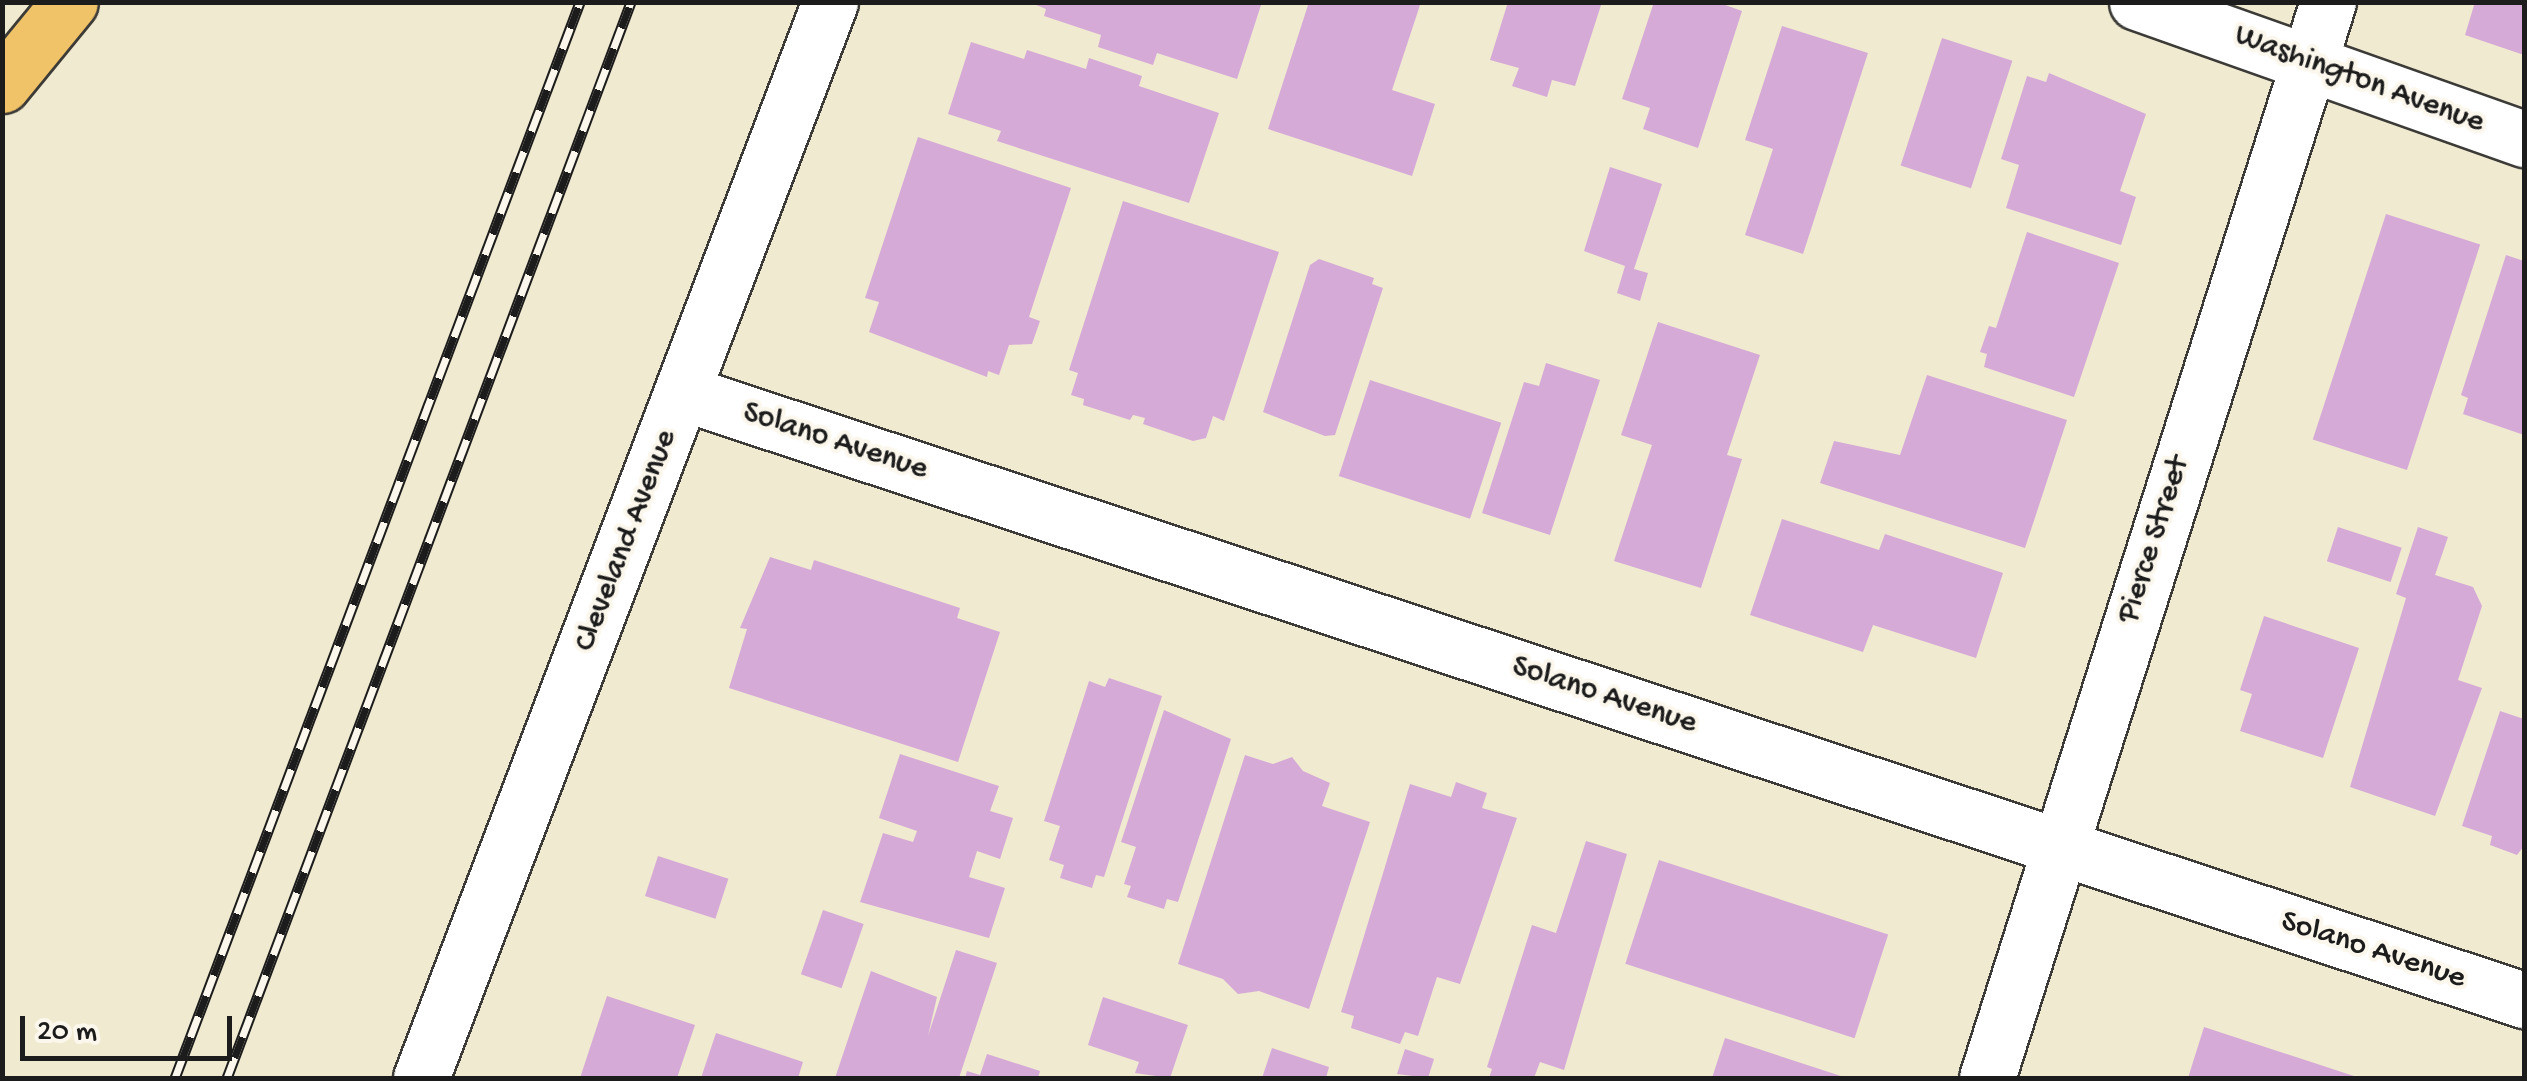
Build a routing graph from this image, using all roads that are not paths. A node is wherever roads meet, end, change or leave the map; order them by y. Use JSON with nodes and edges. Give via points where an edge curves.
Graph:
{"nodes":[{"id":1,"x":70,"y":2,"type":"edge"},
{"id":2,"x":830,"y":2,"type":"edge"},
{"id":3,"x":2137,"y":2,"type":"edge"},
{"id":4,"x":2328,"y":2,"type":"edge"},
{"id":5,"x":2308,"y":66,"type":"junction"},
{"id":6,"x":2,"y":85,"type":"edge"},
{"id":7,"x":2524,"y":139,"type":"edge"},
{"id":8,"x":684,"y":393,"type":"junction"},
{"id":9,"x":2058,"y":845,"type":"junction"},
{"id":10,"x":2524,"y":1000,"type":"edge"},
{"id":11,"x":421,"y":1078,"type":"edge"},
{"id":12,"x":1987,"y":1078,"type":"edge"}],
"edges":[{"from":1,"to":6,"type":"highway"},
{"from":2,"to":8,"type":"street","name":"Cleveland Avenue"},
{"from":3,"to":5,"type":"street","name":"Washington Avenue","via":[[2251,38]]},
{"from":4,"to":5,"type":"street","name":"Pierce Street"},
{"from":5,"to":7,"type":"street","name":"Washington Avenue"},
{"from":5,"to":9,"type":"street","name":"Pierce Street"},
{"from":8,"to":9,"type":"street","name":"Solano Avenue"},
{"from":8,"to":11,"type":"street","name":"Cleveland Avenue"},
{"from":9,"to":10,"type":"street","name":"Solano Avenue"},
{"from":9,"to":12,"type":"street","name":"Pierce Street"}]}
